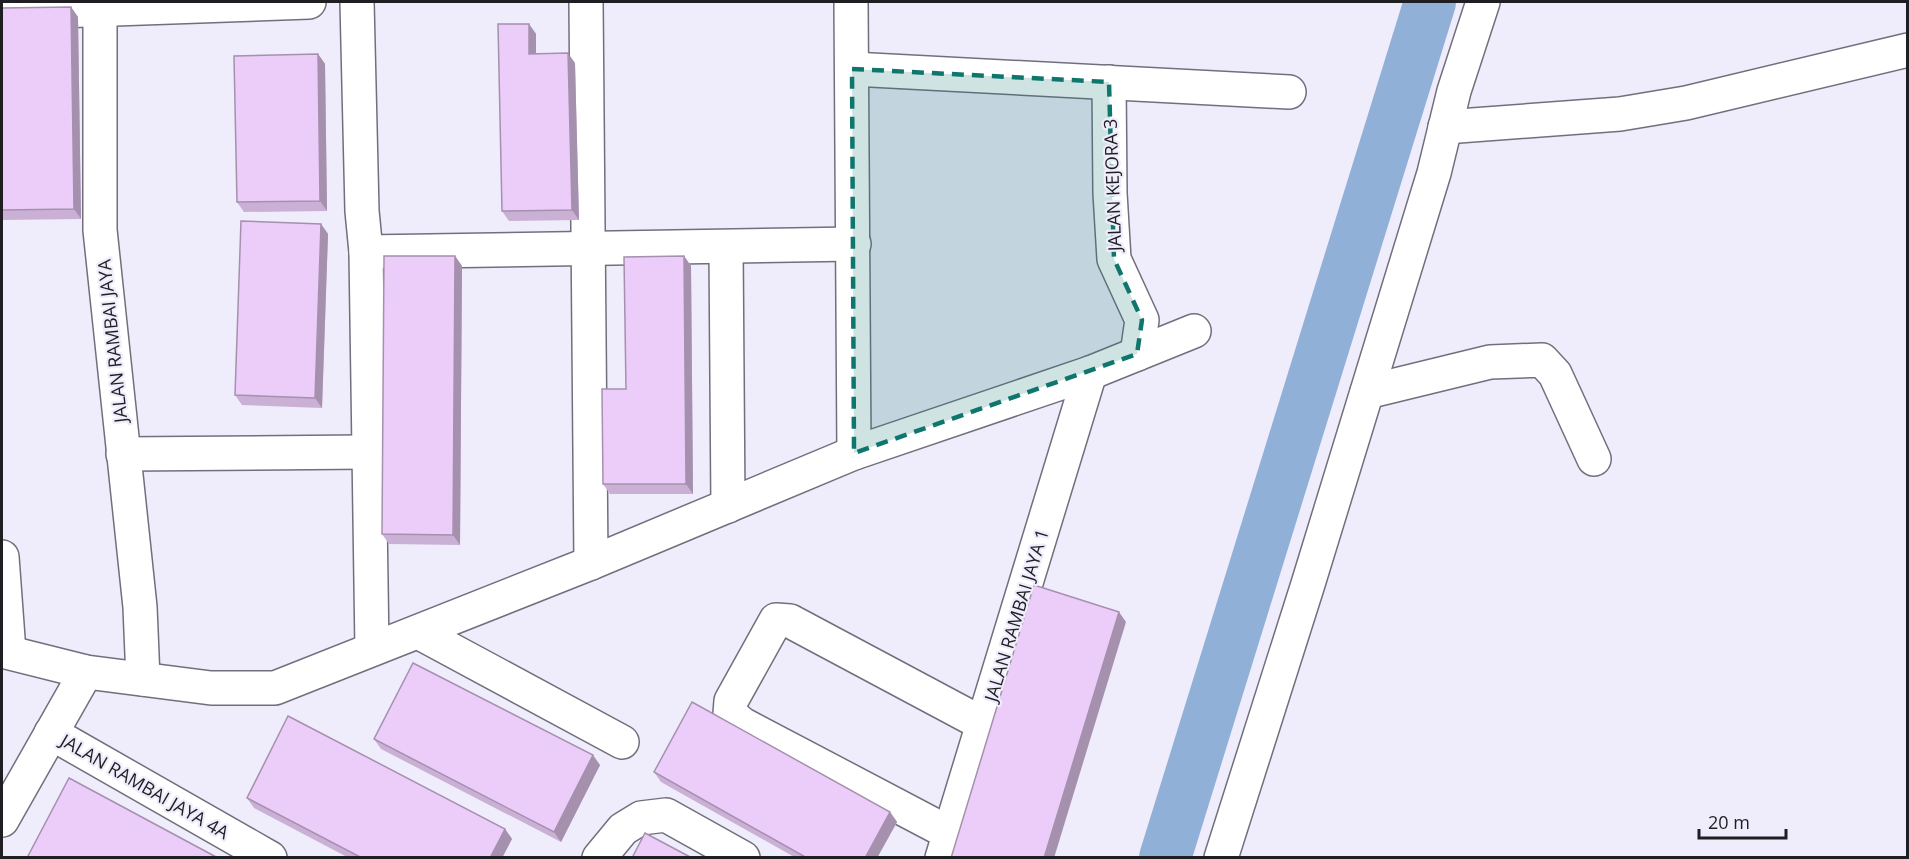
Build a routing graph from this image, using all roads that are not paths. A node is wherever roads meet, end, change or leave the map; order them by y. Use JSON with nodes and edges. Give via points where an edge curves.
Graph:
{"nodes":[{"id":1,"x":309,"y":2,"type":"edge"},
{"id":2,"x":357,"y":2,"type":"edge"},
{"id":3,"x":586,"y":2,"type":"edge"},
{"id":4,"x":851,"y":2,"type":"edge"},
{"id":5,"x":1483,"y":2,"type":"edge"},
{"id":6,"x":100,"y":4,"type":"edge"},
{"id":7,"x":2,"y":13,"type":"edge"},
{"id":8,"x":1908,"y":50,"type":"edge"},
{"id":9,"x":852,"y":69,"type":"junction"},
{"id":10,"x":1109,"y":82,"type":"junction"},
{"id":11,"x":1289,"y":92,"type":"dead end"},
{"id":12,"x":1445,"y":126,"type":"junction"},
{"id":13,"x":854,"y":244,"type":"junction"},
{"id":14,"x":726,"y":247,"type":"junction"},
{"id":15,"x":589,"y":248,"type":"junction"},
{"id":16,"x":366,"y":252,"type":"junction"},
{"id":17,"x":1194,"y":331,"type":"dead end"},
{"id":18,"x":1137,"y":354,"type":"junction"},
{"id":19,"x":1090,"y":373,"type":"junction"},
{"id":20,"x":1367,"y":392,"type":"junction"},
{"id":21,"x":367,"y":452,"type":"junction"},
{"id":22,"x":855,"y":453,"type":"junction"},
{"id":23,"x":123,"y":454,"type":"junction"},
{"id":24,"x":1594,"y":459,"type":"dead end"},
{"id":25,"x":728,"y":506,"type":"junction"},
{"id":26,"x":2,"y":557,"type":"edge"},
{"id":27,"x":591,"y":563,"type":"junction"},
{"id":28,"x":418,"y":632,"type":"junction"},
{"id":29,"x":372,"y":648,"type":"junction"},
{"id":30,"x":5,"y":651,"type":"edge"},
{"id":31,"x":86,"y":672,"type":"junction"},
{"id":32,"x":143,"y":679,"type":"junction"},
{"id":33,"x":983,"y":724,"type":"junction"},
{"id":34,"x":51,"y":733,"type":"junction"},
{"id":35,"x":622,"y":742,"type":"dead end"},
{"id":36,"x":2,"y":820,"type":"edge"},
{"id":37,"x":946,"y":845,"type":"edge"},
{"id":38,"x":270,"y":858,"type":"edge"},
{"id":39,"x":599,"y":858,"type":"edge"},
{"id":40,"x":743,"y":858,"type":"edge"},
{"id":41,"x":1221,"y":858,"type":"edge"}],
"edges":[{"from":1,"to":6,"type":"street"},
{"from":2,"to":16,"type":"street"},
{"from":3,"to":15,"type":"street"},
{"from":4,"to":9,"type":"street"},
{"from":5,"to":12,"type":"street"},
{"from":6,"to":7,"type":"street"},
{"from":6,"to":23,"type":"street","name":"JALAN RAMBAI JAYA","via":[[100,230]]},
{"from":8,"to":12,"type":"street","via":[[1686,104],[1620,114]]},
{"from":9,"to":10,"type":"street"},
{"from":9,"to":13,"type":"street"},
{"from":10,"to":11,"type":"street"},
{"from":10,"to":18,"type":"street","name":"JALAN KEJORA 3","via":[[1114,259],[1142,320]]},
{"from":12,"to":20,"type":"street"},
{"from":13,"to":14,"type":"street"},
{"from":13,"to":22,"type":"street"},
{"from":14,"to":15,"type":"street"},
{"from":14,"to":25,"type":"street"},
{"from":15,"to":16,"type":"street"},
{"from":15,"to":27,"type":"street"},
{"from":16,"to":21,"type":"street"},
{"from":17,"to":18,"type":"street"},
{"from":18,"to":19,"type":"street"},
{"from":19,"to":22,"type":"street"},
{"from":19,"to":33,"type":"street","name":"JALAN RAMBAI JAYA 1"},
{"from":20,"to":24,"type":"street","via":[[1490,362],[1542,360],[1555,374]]},
{"from":20,"to":41,"type":"street"},
{"from":21,"to":23,"type":"street"},
{"from":21,"to":29,"type":"street"},
{"from":22,"to":25,"type":"street"},
{"from":23,"to":32,"type":"street","name":"JALAN RAMBAI JAYA","via":[[140,608]]},
{"from":25,"to":27,"type":"street"},
{"from":26,"to":30,"type":"street"},
{"from":27,"to":28,"type":"street"},
{"from":28,"to":29,"type":"street"},
{"from":28,"to":35,"type":"street"},
{"from":29,"to":32,"type":"street","via":[[275,688],[211,688]]},
{"from":30,"to":31,"type":"street"},
{"from":31,"to":32,"type":"street"},
{"from":31,"to":34,"type":"street"},
{"from":33,"to":37,"type":"street","name":"JALAN RAMBAI JAYA 1"},
{"from":33,"to":37,"type":"street","via":[[790,621],[776,620],[731,701],[730,714],[742,724]]},
{"from":34,"to":36,"type":"street"},
{"from":34,"to":38,"type":"street","name":"JALAN RAMBAI JAYA 4A"},
{"from":39,"to":40,"type":"street","via":[[623,829],[641,818],[666,815]]}]}
